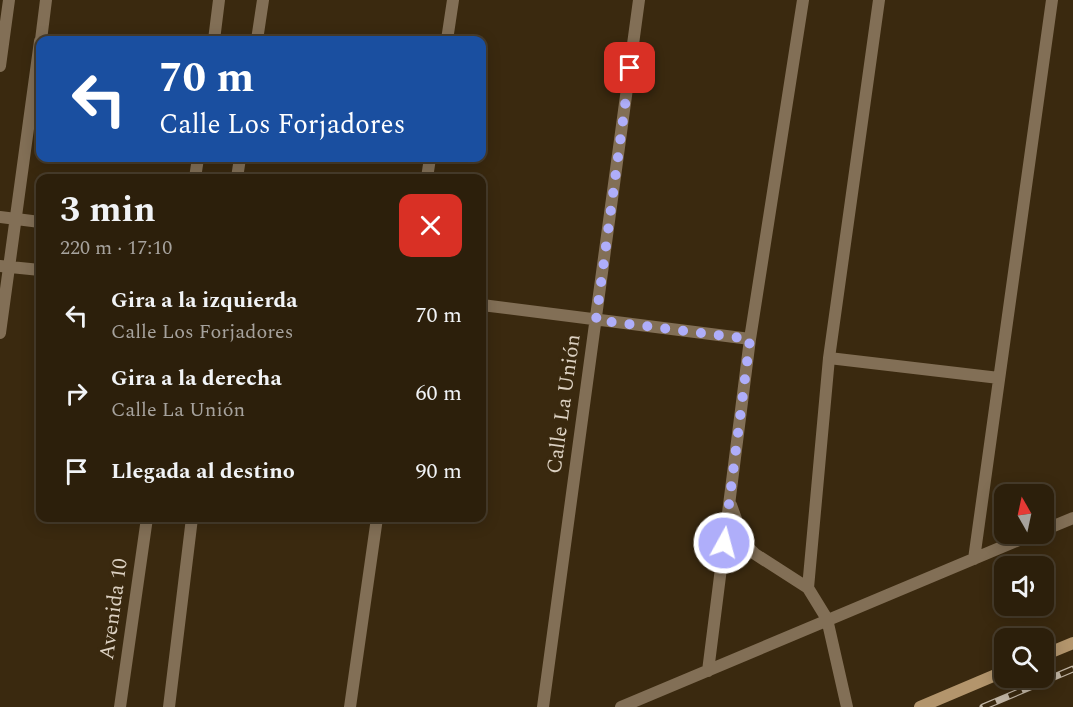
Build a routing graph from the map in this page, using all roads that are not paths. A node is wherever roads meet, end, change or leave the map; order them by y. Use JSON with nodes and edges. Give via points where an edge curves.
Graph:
{"nodes":[{"id":1,"x":9,"y":0,"type":"edge"},
{"id":2,"x":46,"y":0,"type":"edge"},
{"id":3,"x":219,"y":0,"type":"edge"},
{"id":4,"x":263,"y":0,"type":"edge"},
{"id":5,"x":453,"y":0,"type":"edge"},
{"id":6,"x":639,"y":0,"type":"edge"},
{"id":7,"x":803,"y":0,"type":"edge"},
{"id":8,"x":879,"y":0,"type":"edge"},
{"id":9,"x":1052,"y":0,"type":"edge"},
{"id":10,"x":41,"y":36,"type":"edge"},
{"id":11,"x":214,"y":36,"type":"edge"},
{"id":12,"x":258,"y":36,"type":"edge"},
{"id":13,"x":448,"y":36,"type":"edge"},
{"id":14,"x":0,"y":66,"type":"edge"},
{"id":15,"x":36,"y":71,"type":"edge"},
{"id":16,"x":0,"y":217,"type":"edge"},
{"id":17,"x":16,"y":219,"type":"junction"},
{"id":18,"x":36,"y":222,"type":"edge"},
{"id":19,"x":5,"y":266,"type":"edge"},
{"id":20,"x":36,"y":270,"type":"edge"},
{"id":21,"x":486,"y":306,"type":"edge"},
{"id":22,"x":596,"y":320,"type":"junction"},
{"id":23,"x":0,"y":333,"type":"edge"},
{"id":24,"x":750,"y":339,"type":"junction"},
{"id":25,"x":829,"y":358,"type":"junction"},
{"id":26,"x":999,"y":378,"type":"junction"},
{"id":27,"x":729,"y":501,"type":"junction"},
{"id":28,"x":1073,"y":518,"type":"edge"},
{"id":29,"x":146,"y":522,"type":"edge"},
{"id":30,"x":192,"y":522,"type":"edge"},
{"id":31,"x":376,"y":522,"type":"edge"},
{"id":32,"x":1054,"y":526,"type":"edge"},
{"id":33,"x":1010,"y":544,"type":"edge"},
{"id":34,"x":974,"y":559,"type":"junction"},
{"id":35,"x":808,"y":588,"type":"junction"},
{"id":36,"x":827,"y":619,"type":"junction"},
{"id":37,"x":1073,"y":643,"type":"edge"},
{"id":38,"x":1054,"y":651,"type":"edge"},
{"id":39,"x":708,"y":671,"type":"junction"},
{"id":40,"x":994,"y":676,"type":"edge"},
{"id":41,"x":120,"y":707,"type":"edge"},
{"id":42,"x":169,"y":707,"type":"edge"},
{"id":43,"x":350,"y":707,"type":"edge"},
{"id":44,"x":543,"y":707,"type":"edge"},
{"id":45,"x":621,"y":707,"type":"edge"},
{"id":46,"x":847,"y":707,"type":"edge"},
{"id":47,"x":920,"y":707,"type":"edge"}],
"edges":[{"from":1,"to":14,"type":"street"},
{"from":2,"to":10,"type":"street"},
{"from":3,"to":11,"type":"street"},
{"from":4,"to":12,"type":"street"},
{"from":5,"to":13,"type":"street"},
{"from":6,"to":22,"type":"street","name":"Calle La Unión"},
{"from":7,"to":24,"type":"street"},
{"from":8,"to":25,"type":"street"},
{"from":9,"to":26,"type":"street"},
{"from":15,"to":17,"type":"street"},
{"from":16,"to":17,"type":"street"},
{"from":17,"to":18,"type":"street"},
{"from":17,"to":19,"type":"street"},
{"from":19,"to":20,"type":"street"},
{"from":19,"to":23,"type":"street"},
{"from":21,"to":22,"type":"street"},
{"from":22,"to":24,"type":"street"},
{"from":22,"to":44,"type":"street","name":"Calle La Unión"},
{"from":24,"to":27,"type":"street"},
{"from":25,"to":26,"type":"street"},
{"from":25,"to":35,"type":"street"},
{"from":26,"to":34,"type":"street"},
{"from":27,"to":35,"type":"street","via":[[745,544]]},
{"from":27,"to":39,"type":"street"},
{"from":28,"to":32,"type":"street"},
{"from":29,"to":41,"type":"street","name":"Avenida 10"},
{"from":30,"to":42,"type":"street"},
{"from":31,"to":43,"type":"street"},
{"from":33,"to":34,"type":"street"},
{"from":34,"to":36,"type":"street"},
{"from":35,"to":36,"type":"street"},
{"from":36,"to":39,"type":"street"},
{"from":36,"to":46,"type":"street"},
{"from":37,"to":38,"type":"main road"},
{"from":39,"to":45,"type":"street"},
{"from":40,"to":47,"type":"main road"}]}
